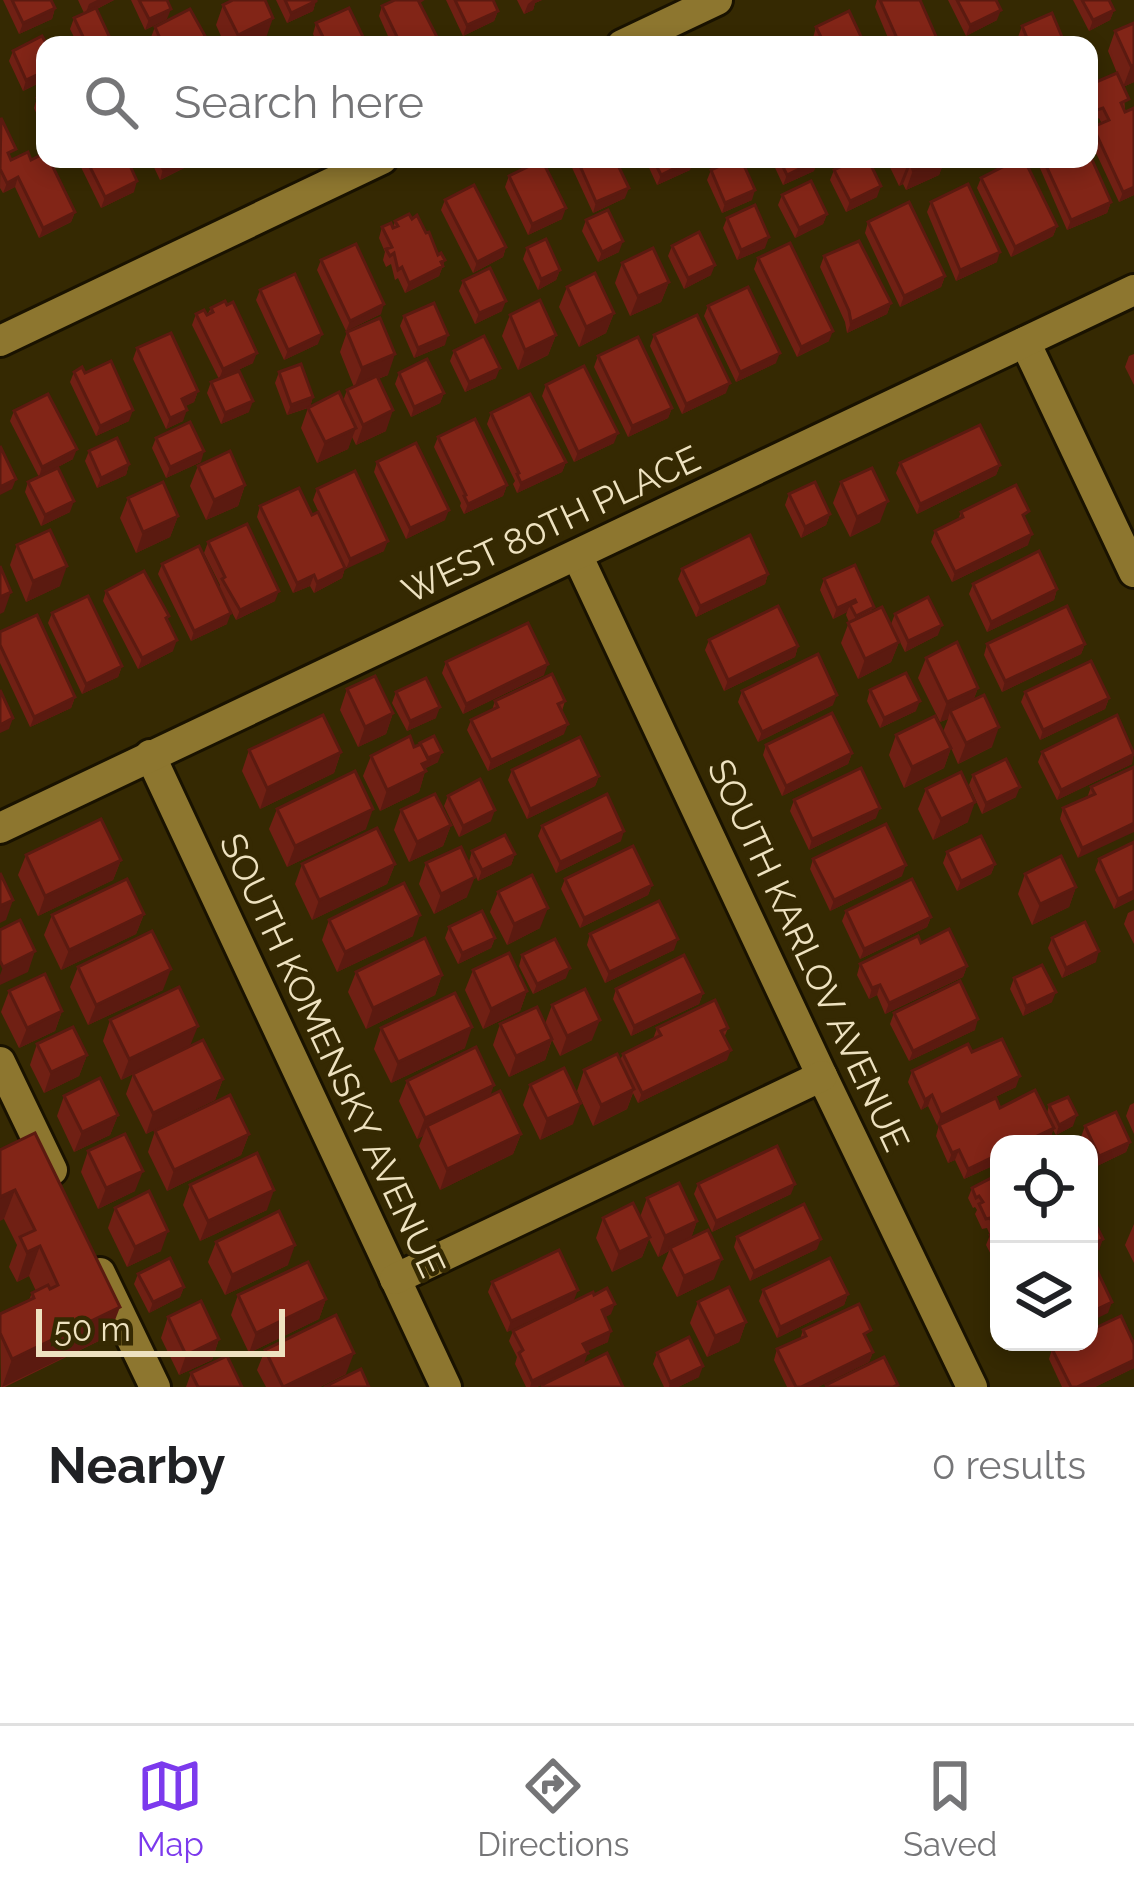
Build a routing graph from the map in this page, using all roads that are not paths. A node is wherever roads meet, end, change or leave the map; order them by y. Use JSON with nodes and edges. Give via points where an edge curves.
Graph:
{"nodes":[{"id":1,"x":717,"y":0,"type":"edge"},
{"id":2,"x":641,"y":36,"type":"edge"},
{"id":3,"x":363,"y":168,"type":"edge"},
{"id":4,"x":1134,"y":290,"type":"edge"},
{"id":5,"x":0,"y":340,"type":"edge"},
{"id":6,"x":1025,"y":342,"type":"junction"},
{"id":7,"x":577,"y":554,"type":"junction"},
{"id":8,"x":1134,"y":572,"type":"edge"},
{"id":9,"x":150,"y":755,"type":"junction"},
{"id":10,"x":0,"y":828,"type":"edge"},
{"id":11,"x":0,"y":1062,"type":"edge"},
{"id":12,"x":821,"y":1076,"type":"junction"},
{"id":13,"x":10,"y":1107,"type":"edge"},
{"id":14,"x":67,"y":1204,"type":"edge"},
{"id":15,"x":86,"y":1244,"type":"edge"},
{"id":16,"x":395,"y":1279,"type":"junction"},
{"id":17,"x":153,"y":1386,"type":"edge"},
{"id":18,"x":446,"y":1387,"type":"edge"},
{"id":19,"x":972,"y":1387,"type":"edge"}],
"edges":[{"from":1,"to":2,"type":"street"},
{"from":3,"to":5,"type":"street"},
{"from":4,"to":6,"type":"street","name":"WEST 80TH PLACE"},
{"from":6,"to":7,"type":"street","name":"WEST 80TH PLACE"},
{"from":6,"to":8,"type":"street"},
{"from":7,"to":9,"type":"street","name":"WEST 80TH PLACE"},
{"from":7,"to":12,"type":"street","name":"SOUTH KARLOV AVENUE"},
{"from":9,"to":10,"type":"street","name":"WEST 80TH PLACE"},
{"from":9,"to":16,"type":"street","name":"SOUTH KOMENSKY AVENUE"},
{"from":11,"to":13,"type":"street"},
{"from":12,"to":16,"type":"street"},
{"from":12,"to":19,"type":"street","name":"SOUTH KARLOV AVENUE"},
{"from":13,"to":14,"type":"street"},
{"from":15,"to":17,"type":"street"},
{"from":16,"to":18,"type":"street","name":"SOUTH KOMENSKY AVENUE"}]}
